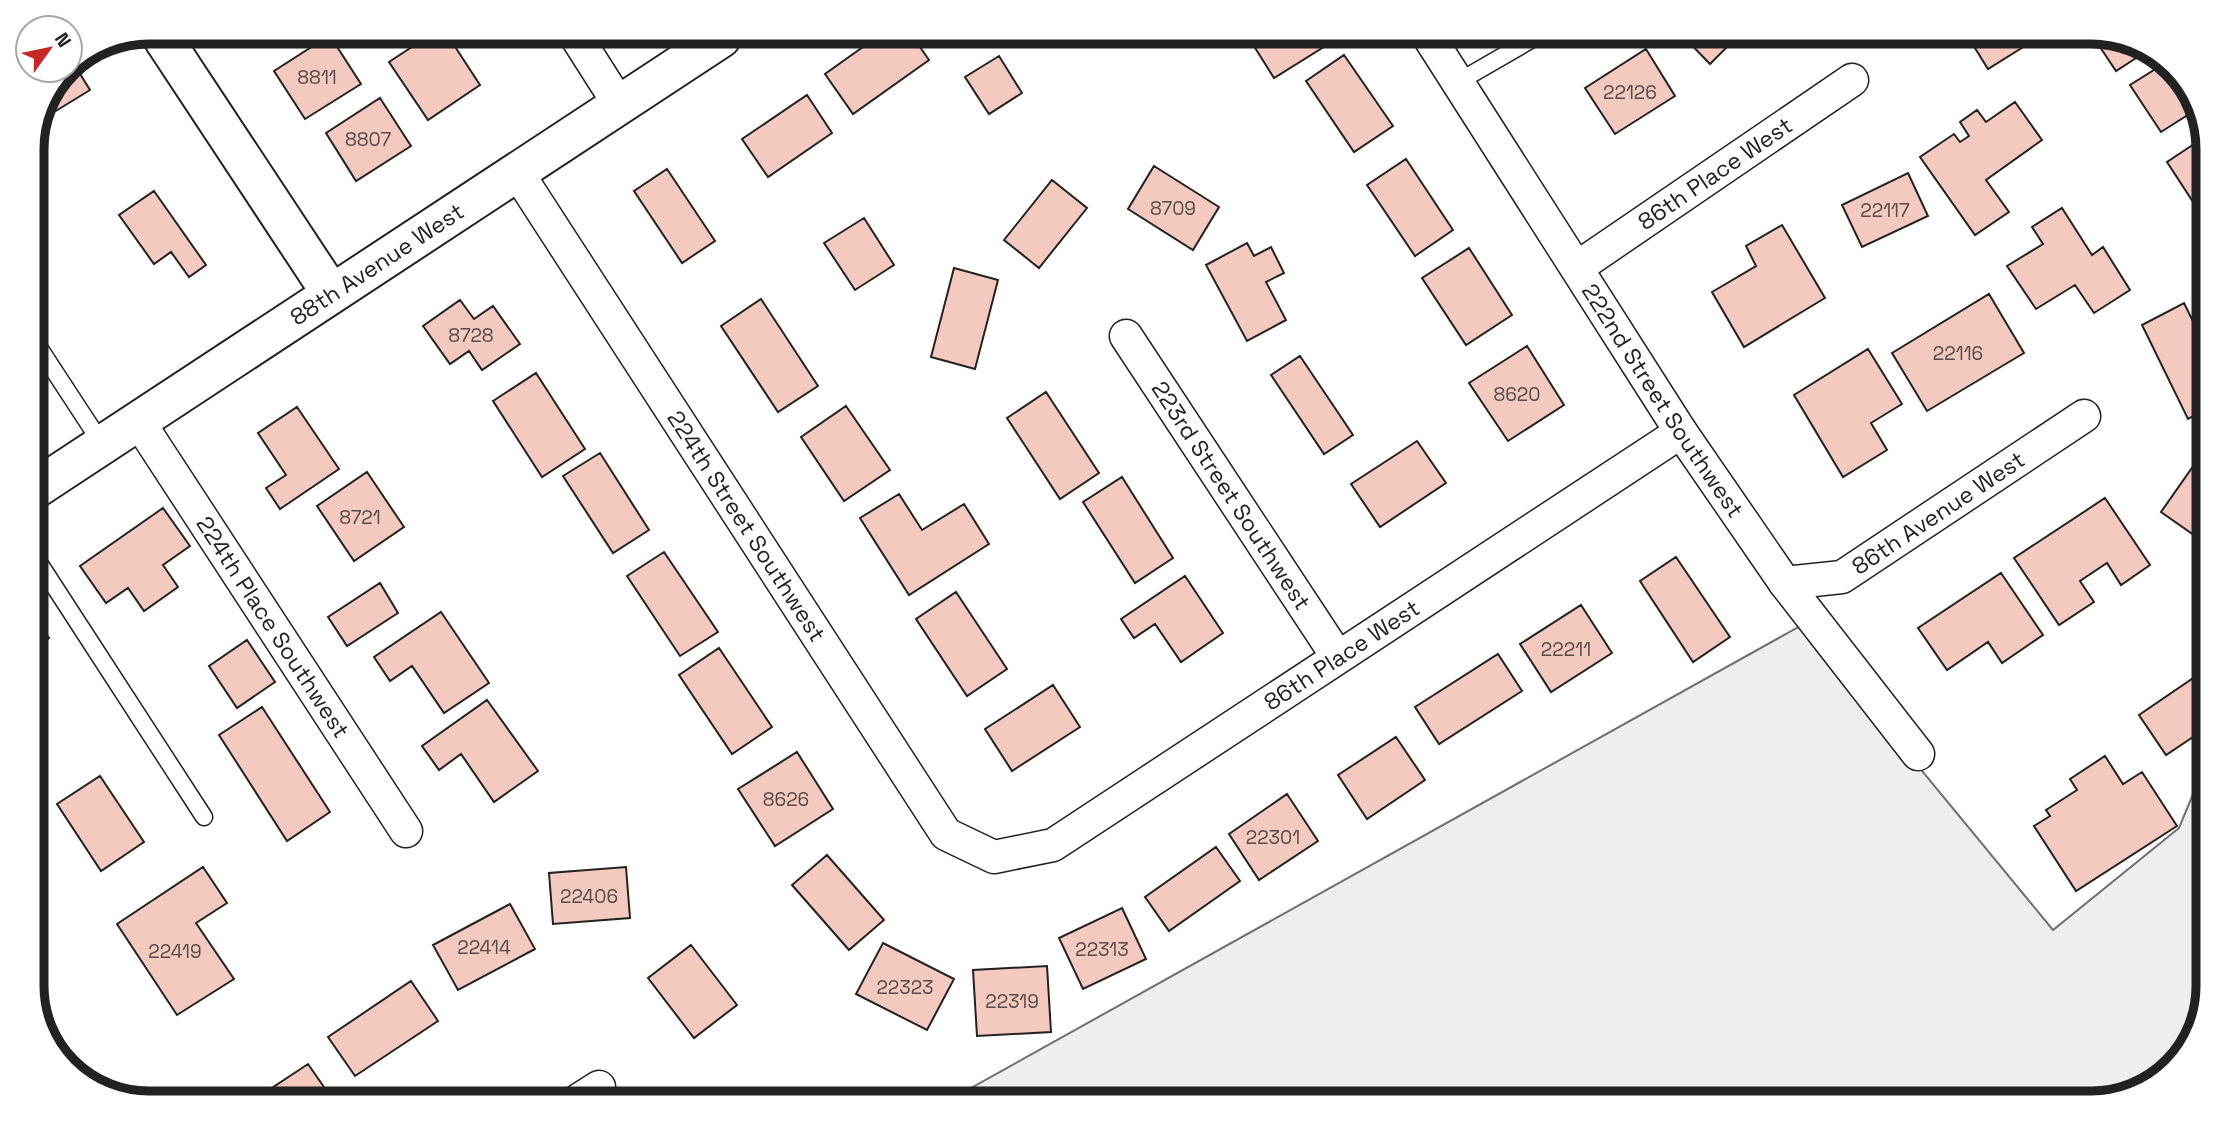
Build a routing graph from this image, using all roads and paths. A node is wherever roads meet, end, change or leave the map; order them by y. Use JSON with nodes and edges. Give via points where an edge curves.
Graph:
{"nodes":[{"id":1,"x":167,"y":44,"type":"edge"},
{"id":2,"x":581,"y":44,"type":"edge"},
{"id":3,"x":712,"y":44,"type":"edge"},
{"id":4,"x":1433,"y":44,"type":"edge"},
{"id":5,"x":1524,"y":44,"type":"edge"},
{"id":6,"x":1852,"y":80,"type":"dead end"},
{"id":7,"x":1458,"y":82,"type":"junction"},
{"id":8,"x":619,"y":104,"type":"junction"},
{"id":9,"x":517,"y":172,"type":"junction"},
{"id":10,"x":1578,"y":267,"type":"junction"},
{"id":11,"x":331,"y":293,"type":"junction"},
{"id":12,"x":1126,"y":336,"type":"dead end"},
{"id":13,"x":44,"y":355,"type":"edge"},
{"id":14,"x":2084,"y":416,"type":"dead end"},
{"id":15,"x":139,"y":422,"type":"junction"},
{"id":16,"x":1681,"y":432,"type":"junction"},
{"id":17,"x":102,"y":444,"type":"junction"},
{"id":18,"x":44,"y":483,"type":"edge"},
{"id":19,"x":44,"y":570,"type":"edge"},
{"id":20,"x":1785,"y":583,"type":"junction"},
{"id":21,"x":1337,"y":656,"type":"junction"},
{"id":22,"x":1918,"y":754,"type":"dead end"},
{"id":23,"x":204,"y":817,"type":"dead end"},
{"id":24,"x":406,"y":831,"type":"dead end"},
{"id":25,"x":994,"y":857,"type":"joint"}],
"edges":[{"from":1,"to":11,"type":"street"},
{"from":2,"to":8,"type":"street"},
{"from":3,"to":8,"type":"street","name":"88th Avenue West"},
{"from":4,"to":7,"type":"street","name":"222nd Street Southwest"},
{"from":5,"to":7,"type":"lane"},
{"from":6,"to":10,"type":"street","name":"86th Place West"},
{"from":7,"to":10,"type":"street","name":"222nd Street Southwest"},
{"from":8,"to":9,"type":"street","name":"88th Avenue West"},
{"from":9,"to":11,"type":"street","name":"88th Avenue West"},
{"from":9,"to":25,"type":"street","name":"224th Street Southwest","via":[[946,834]]},
{"from":10,"to":16,"type":"street","name":"222nd Street Southwest"},
{"from":11,"to":15,"type":"street","name":"88th Avenue West"},
{"from":12,"to":21,"type":"street","name":"223rd Street Southwest"},
{"from":13,"to":17,"type":"lane"},
{"from":14,"to":20,"type":"street","name":"86th Avenue West","via":[[1842,577]]},
{"from":15,"to":17,"type":"street","name":"88th Avenue West"},
{"from":15,"to":24,"type":"street","name":"224th Place Southwest"},
{"from":16,"to":20,"type":"street","name":"222nd Street Southwest"},
{"from":16,"to":21,"type":"street","name":"86th Place West"},
{"from":17,"to":18,"type":"street","name":"88th Avenue West"},
{"from":19,"to":23,"type":"lane"},
{"from":20,"to":22,"type":"street","name":"222nd Street Southwest"},
{"from":21,"to":25,"type":"street","name":"86th Place West","via":[[1053,845]]}]}
